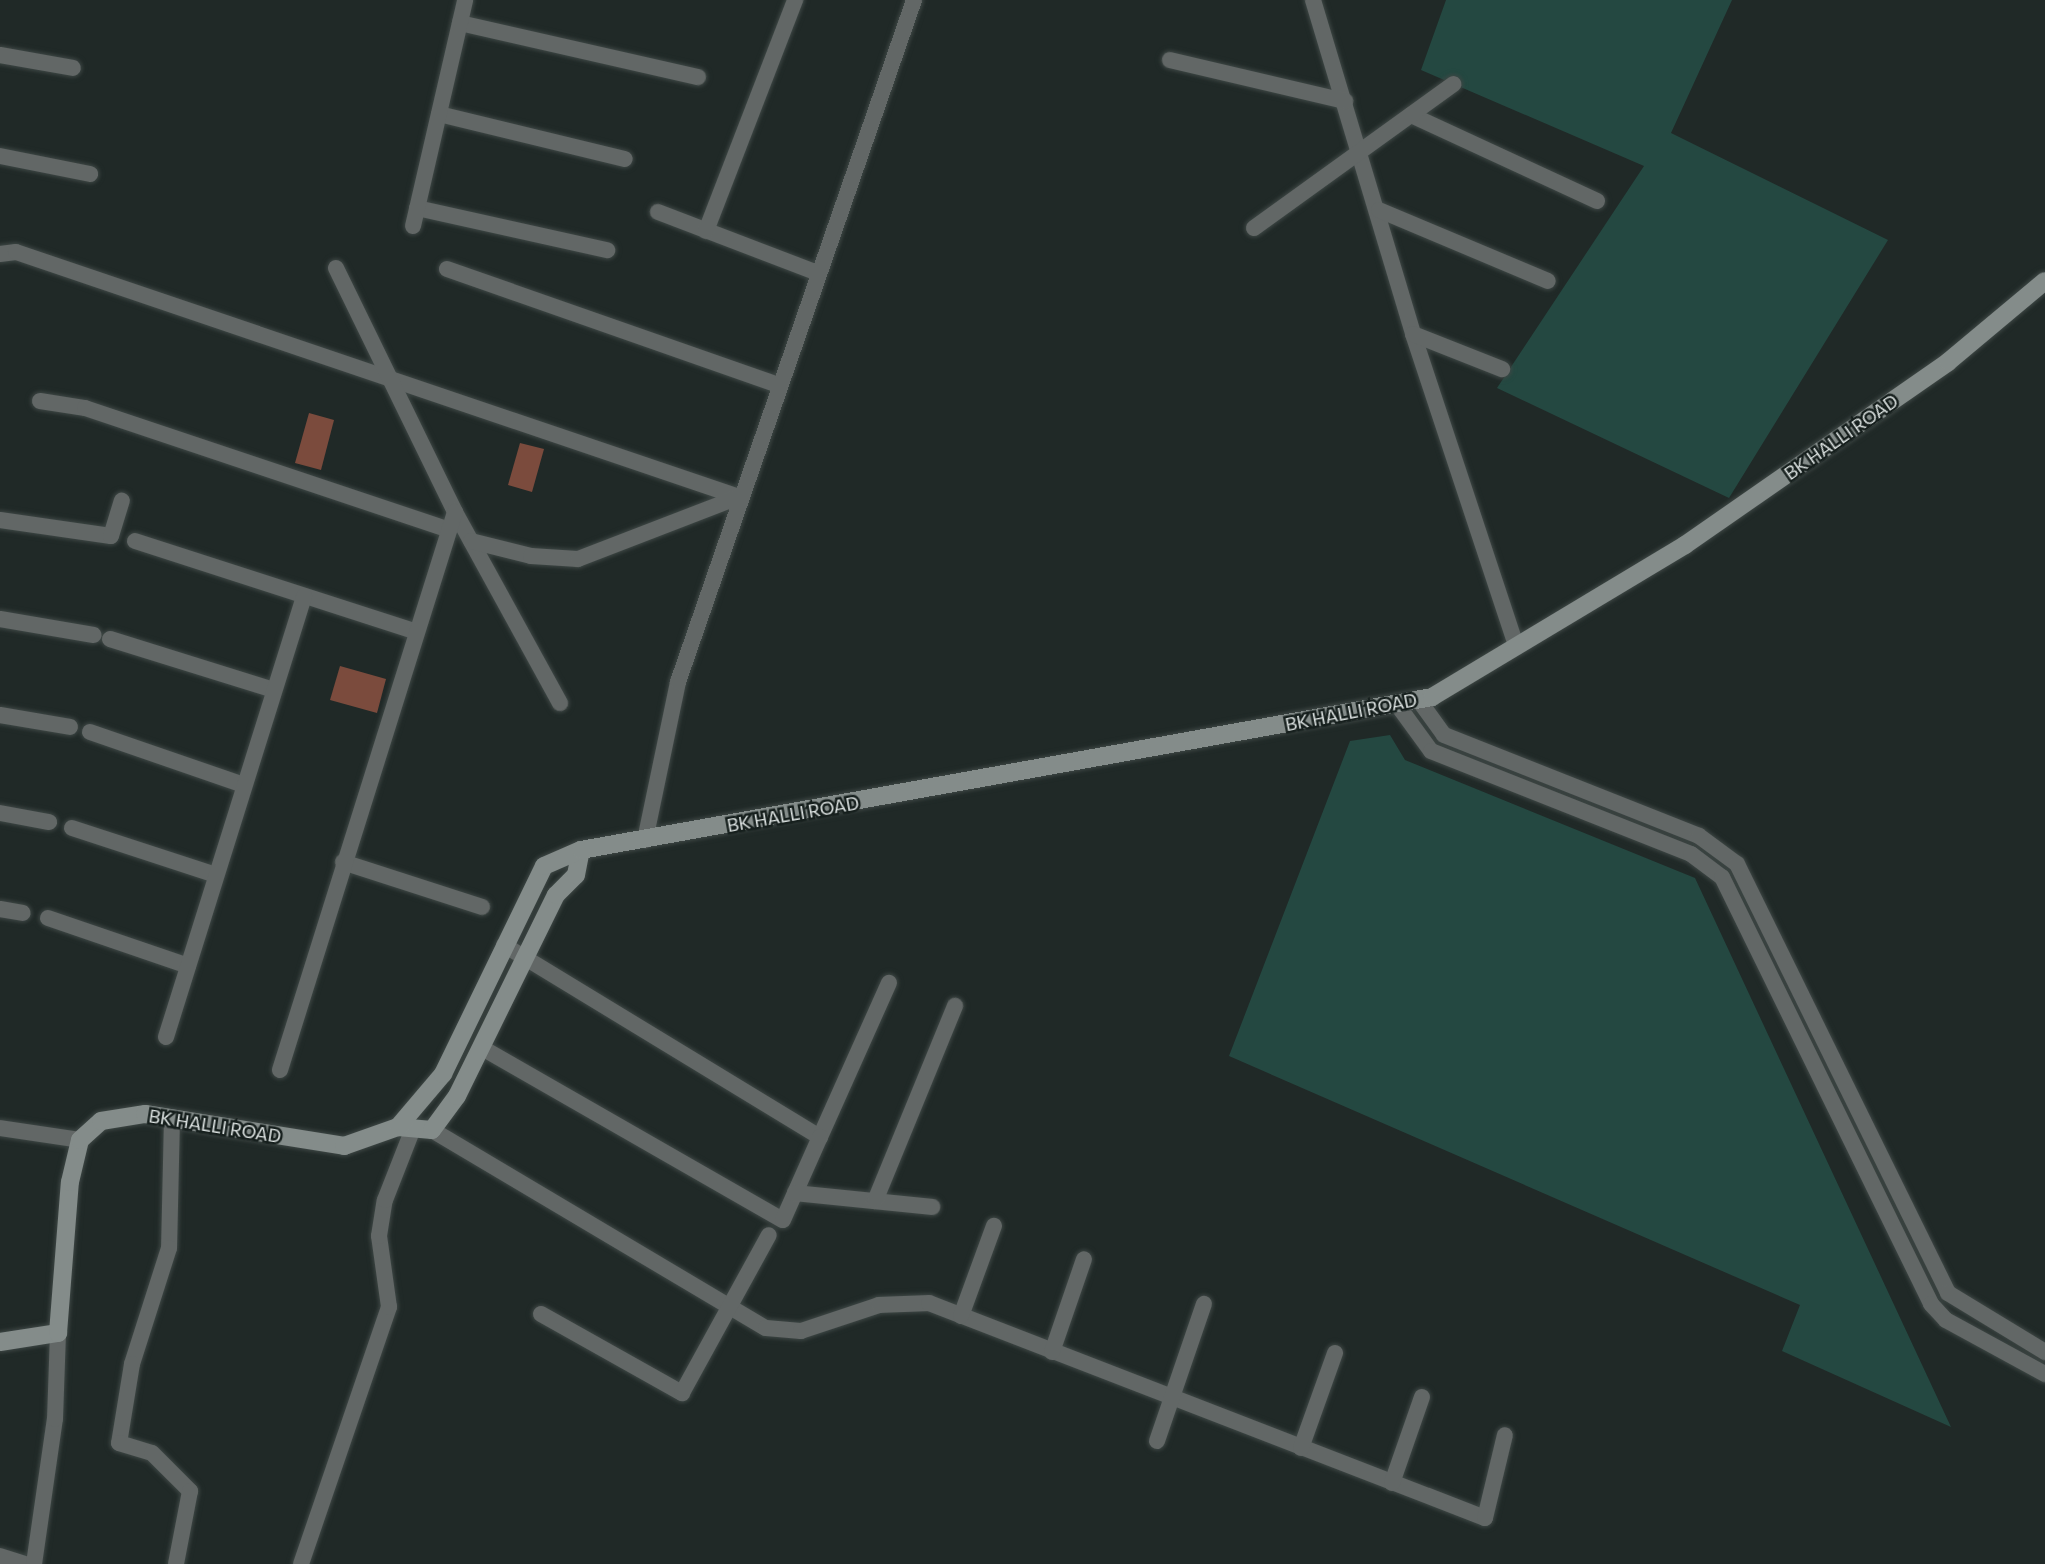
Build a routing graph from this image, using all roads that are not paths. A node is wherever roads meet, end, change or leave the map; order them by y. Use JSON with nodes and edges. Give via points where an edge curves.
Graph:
{"nodes":[{"id":1,"x":465,"y":0,"type":"edge"},
{"id":2,"x":795,"y":0,"type":"edge"},
{"id":3,"x":914,"y":0,"type":"edge"},
{"id":4,"x":1314,"y":0,"type":"edge"},
{"id":5,"x":460,"y":23,"type":"junction"},
{"id":6,"x":0,"y":55,"type":"edge"},
{"id":7,"x":1170,"y":60,"type":"dead end"},
{"id":8,"x":73,"y":68,"type":"dead end"},
{"id":9,"x":698,"y":77,"type":"dead end"},
{"id":10,"x":1454,"y":84,"type":"dead end"},
{"id":11,"x":1345,"y":101,"type":"junction"},
{"id":12,"x":439,"y":114,"type":"junction"},
{"id":13,"x":1411,"y":115,"type":"junction"},
{"id":14,"x":1361,"y":151,"type":"junction"},
{"id":15,"x":0,"y":156,"type":"edge"},
{"id":16,"x":625,"y":159,"type":"dead end"},
{"id":17,"x":90,"y":174,"type":"dead end"},
{"id":18,"x":1597,"y":201,"type":"dead end"},
{"id":19,"x":417,"y":208,"type":"junction"},
{"id":20,"x":1379,"y":210,"type":"junction"},
{"id":21,"x":658,"y":212,"type":"dead end"},
{"id":22,"x":413,"y":226,"type":"dead end"},
{"id":23,"x":1254,"y":228,"type":"dead end"},
{"id":24,"x":706,"y":231,"type":"junction"},
{"id":25,"x":607,"y":250,"type":"dead end"},
{"id":26,"x":0,"y":254,"type":"edge"},
{"id":27,"x":336,"y":268,"type":"dead end"},
{"id":28,"x":447,"y":268,"type":"dead end"},
{"id":29,"x":818,"y":273,"type":"junction"},
{"id":30,"x":1548,"y":281,"type":"dead end"},
{"id":31,"x":2045,"y":281,"type":"edge"},
{"id":32,"x":1413,"y":334,"type":"junction"},
{"id":33,"x":1502,"y":369,"type":"dead end"},
{"id":34,"x":390,"y":380,"type":"junction"},
{"id":35,"x":779,"y":385,"type":"junction"},
{"id":36,"x":40,"y":401,"type":"dead end"},
{"id":37,"x":739,"y":498,"type":"junction"},
{"id":38,"x":122,"y":501,"type":"dead end"},
{"id":39,"x":455,"y":512,"type":"junction"},
{"id":40,"x":0,"y":520,"type":"edge"},
{"id":41,"x":449,"y":530,"type":"junction"},
{"id":42,"x":135,"y":541,"type":"dead end"},
{"id":43,"x":471,"y":541,"type":"junction"},
{"id":44,"x":304,"y":596,"type":"junction"},
{"id":45,"x":0,"y":619,"type":"edge"},
{"id":46,"x":417,"y":632,"type":"junction"},
{"id":47,"x":1516,"y":646,"type":"junction"},
{"id":48,"x":274,"y":691,"type":"junction"},
{"id":49,"x":1418,"y":699,"type":"junction"},
{"id":50,"x":560,"y":703,"type":"dead end"},
{"id":51,"x":1396,"y":703,"type":"junction"},
{"id":52,"x":0,"y":715,"type":"edge"},
{"id":53,"x":70,"y":727,"type":"dead end"},
{"id":54,"x":90,"y":732,"type":"dead end"},
{"id":55,"x":244,"y":785,"type":"junction"},
{"id":56,"x":0,"y":813,"type":"edge"},
{"id":57,"x":49,"y":822,"type":"dead end"},
{"id":58,"x":72,"y":828,"type":"dead end"},
{"id":59,"x":645,"y":840,"type":"junction"},
{"id":60,"x":581,"y":850,"type":"junction"},
{"id":61,"x":343,"y":862,"type":"junction"},
{"id":62,"x":216,"y":875,"type":"junction"},
{"id":63,"x":482,"y":907,"type":"dead end"},
{"id":64,"x":0,"y":909,"type":"edge"},
{"id":65,"x":23,"y":913,"type":"dead end"},
{"id":66,"x":48,"y":918,"type":"dead end"},
{"id":67,"x":504,"y":944,"type":"junction"},
{"id":68,"x":528,"y":956,"type":"junction"},
{"id":69,"x":188,"y":966,"type":"junction"},
{"id":70,"x":889,"y":983,"type":"dead end"},
{"id":71,"x":955,"y":1006,"type":"dead end"},
{"id":72,"x":166,"y":1037,"type":"dead end"},
{"id":73,"x":484,"y":1049,"type":"junction"},
{"id":74,"x":280,"y":1070,"type":"dead end"},
{"id":75,"x":172,"y":1118,"type":"junction"},
{"id":76,"x":0,"y":1128,"type":"edge"},
{"id":77,"x":405,"y":1129,"type":"junction"},
{"id":78,"x":432,"y":1130,"type":"junction"},
{"id":79,"x":820,"y":1137,"type":"junction"},
{"id":80,"x":80,"y":1140,"type":"junction"},
{"id":81,"x":795,"y":1193,"type":"junction"},
{"id":82,"x":874,"y":1201,"type":"junction"},
{"id":83,"x":932,"y":1207,"type":"dead end"},
{"id":84,"x":995,"y":1226,"type":"dead end"},
{"id":85,"x":769,"y":1235,"type":"dead end"},
{"id":86,"x":1084,"y":1259,"type":"dead end"},
{"id":87,"x":1204,"y":1304,"type":"dead end"},
{"id":88,"x":731,"y":1310,"type":"junction"},
{"id":89,"x":541,"y":1314,"type":"dead end"},
{"id":90,"x":961,"y":1316,"type":"junction"},
{"id":91,"x":58,"y":1333,"type":"junction"},
{"id":92,"x":0,"y":1342,"type":"edge"},
{"id":93,"x":1052,"y":1352,"type":"junction"},
{"id":94,"x":2045,"y":1352,"type":"edge"},
{"id":95,"x":1335,"y":1353,"type":"dead end"},
{"id":96,"x":2045,"y":1374,"type":"edge"},
{"id":97,"x":1422,"y":1397,"type":"dead end"},
{"id":98,"x":1172,"y":1400,"type":"junction"},
{"id":99,"x":1505,"y":1435,"type":"dead end"},
{"id":100,"x":1157,"y":1441,"type":"dead end"},
{"id":101,"x":1301,"y":1448,"type":"junction"},
{"id":102,"x":1392,"y":1483,"type":"junction"},
{"id":103,"x":0,"y":1556,"type":"edge"},
{"id":104,"x":24,"y":1564,"type":"edge"},
{"id":105,"x":34,"y":1564,"type":"edge"},
{"id":106,"x":176,"y":1564,"type":"edge"},
{"id":107,"x":301,"y":1564,"type":"edge"}],
"edges":[{"from":1,"to":5,"type":"street"},
{"from":2,"to":24,"type":"street"},
{"from":3,"to":29,"type":"street"},
{"from":4,"to":11,"type":"street"},
{"from":5,"to":9,"type":"street"},
{"from":5,"to":12,"type":"street"},
{"from":6,"to":8,"type":"street"},
{"from":7,"to":11,"type":"street"},
{"from":10,"to":13,"type":"street"},
{"from":11,"to":14,"type":"street"},
{"from":12,"to":16,"type":"street"},
{"from":12,"to":19,"type":"street"},
{"from":13,"to":14,"type":"street"},
{"from":13,"to":18,"type":"street"},
{"from":14,"to":20,"type":"street"},
{"from":14,"to":23,"type":"street"},
{"from":15,"to":17,"type":"street"},
{"from":19,"to":22,"type":"street"},
{"from":19,"to":25,"type":"street"},
{"from":20,"to":30,"type":"street"},
{"from":20,"to":32,"type":"street"},
{"from":21,"to":24,"type":"street"},
{"from":24,"to":29,"type":"street"},
{"from":26,"to":34,"type":"street","via":[[16,252]]},
{"from":27,"to":34,"type":"street"},
{"from":28,"to":35,"type":"street"},
{"from":29,"to":35,"type":"street"},
{"from":31,"to":47,"type":"main road","name":"BK HALLI ROAD","via":[[1948,362],[1685,545]]},
{"from":32,"to":33,"type":"street"},
{"from":32,"to":47,"type":"street"},
{"from":34,"to":37,"type":"street"},
{"from":34,"to":39,"type":"street"},
{"from":35,"to":37,"type":"street"},
{"from":36,"to":41,"type":"street","via":[[85,408]]},
{"from":37,"to":43,"type":"street","via":[[578,559],[531,556]]},
{"from":37,"to":59,"type":"street","via":[[678,682]]},
{"from":38,"to":40,"type":"street","via":[[110,536]]},
{"from":39,"to":41,"type":"street"},
{"from":39,"to":43,"type":"street"},
{"from":41,"to":46,"type":"street"},
{"from":42,"to":44,"type":"street"},
{"from":43,"to":50,"type":"street"},
{"from":44,"to":46,"type":"street"},
{"from":44,"to":48,"type":"street"},
{"from":45,"to":48,"type":"street","via":[[102,637]]},
{"from":46,"to":61,"type":"street"},
{"from":47,"to":49,"type":"main road","name":"BK HALLI ROAD"},
{"from":48,"to":55,"type":"street"},
{"from":49,"to":51,"type":"main road","name":"BK HALLI ROAD"},
{"from":49,"to":94,"type":"street","via":[[1444,735],[1699,836],[1737,864],[1948,1293]]},
{"from":51,"to":59,"type":"main road","name":"BK HALLI ROAD"},
{"from":51,"to":96,"type":"street","via":[[1431,751],[1691,855],[1722,877],[1931,1304],[1946,1320]]},
{"from":52,"to":53,"type":"street"},
{"from":54,"to":55,"type":"street"},
{"from":55,"to":62,"type":"street"},
{"from":56,"to":57,"type":"street"},
{"from":58,"to":62,"type":"street"},
{"from":59,"to":60,"type":"main road","name":"BK HALLI ROAD"},
{"from":60,"to":67,"type":"main road","name":"BK HALLI ROAD","via":[[544,866]]},
{"from":60,"to":68,"type":"main road","via":[[576,875],[556,895]]},
{"from":61,"to":63,"type":"street"},
{"from":61,"to":74,"type":"street"},
{"from":62,"to":69,"type":"street"},
{"from":64,"to":65,"type":"street"},
{"from":66,"to":69,"type":"street"},
{"from":67,"to":68,"type":"street"},
{"from":67,"to":77,"type":"main road","name":"BK HALLI ROAD","via":[[443,1074]]},
{"from":68,"to":73,"type":"main road"},
{"from":68,"to":79,"type":"street"},
{"from":69,"to":72,"type":"street"},
{"from":70,"to":79,"type":"street"},
{"from":71,"to":82,"type":"street"},
{"from":73,"to":78,"type":"main road"},
{"from":73,"to":81,"type":"street","via":[[783,1220]]},
{"from":75,"to":77,"type":"main road","name":"BK HALLI ROAD","via":[[344,1146]]},
{"from":75,"to":80,"type":"main road","name":"BK HALLI ROAD","via":[[145,1114],[101,1121]]},
{"from":75,"to":106,"type":"street","via":[[169,1248],[132,1364],[118,1443],[152,1453],[190,1491]]},
{"from":76,"to":80,"type":"street"},
{"from":77,"to":78,"type":"main road","name":"BK HALLI ROAD"},
{"from":77,"to":107,"type":"street","via":[[384,1200],[379,1236],[389,1307]]},
{"from":78,"to":88,"type":"street"},
{"from":79,"to":81,"type":"street"},
{"from":80,"to":91,"type":"main road","via":[[69,1182]]},
{"from":81,"to":82,"type":"street"},
{"from":82,"to":83,"type":"street"},
{"from":84,"to":90,"type":"street"},
{"from":85,"to":88,"type":"street"},
{"from":86,"to":93,"type":"street"},
{"from":87,"to":98,"type":"street"},
{"from":88,"to":89,"type":"street","via":[[682,1393]]},
{"from":88,"to":90,"type":"street","via":[[783,1332],[823,1327],[897,1302],[929,1303]]},
{"from":90,"to":93,"type":"street"},
{"from":91,"to":92,"type":"main road"},
{"from":91,"to":105,"type":"street","via":[[54,1431]]},
{"from":93,"to":98,"type":"street"},
{"from":95,"to":101,"type":"street"},
{"from":97,"to":102,"type":"street"},
{"from":98,"to":100,"type":"street"},
{"from":98,"to":101,"type":"street"},
{"from":99,"to":102,"type":"street","via":[[1485,1518]]},
{"from":101,"to":102,"type":"street"},
{"from":103,"to":104,"type":"street"}]}
